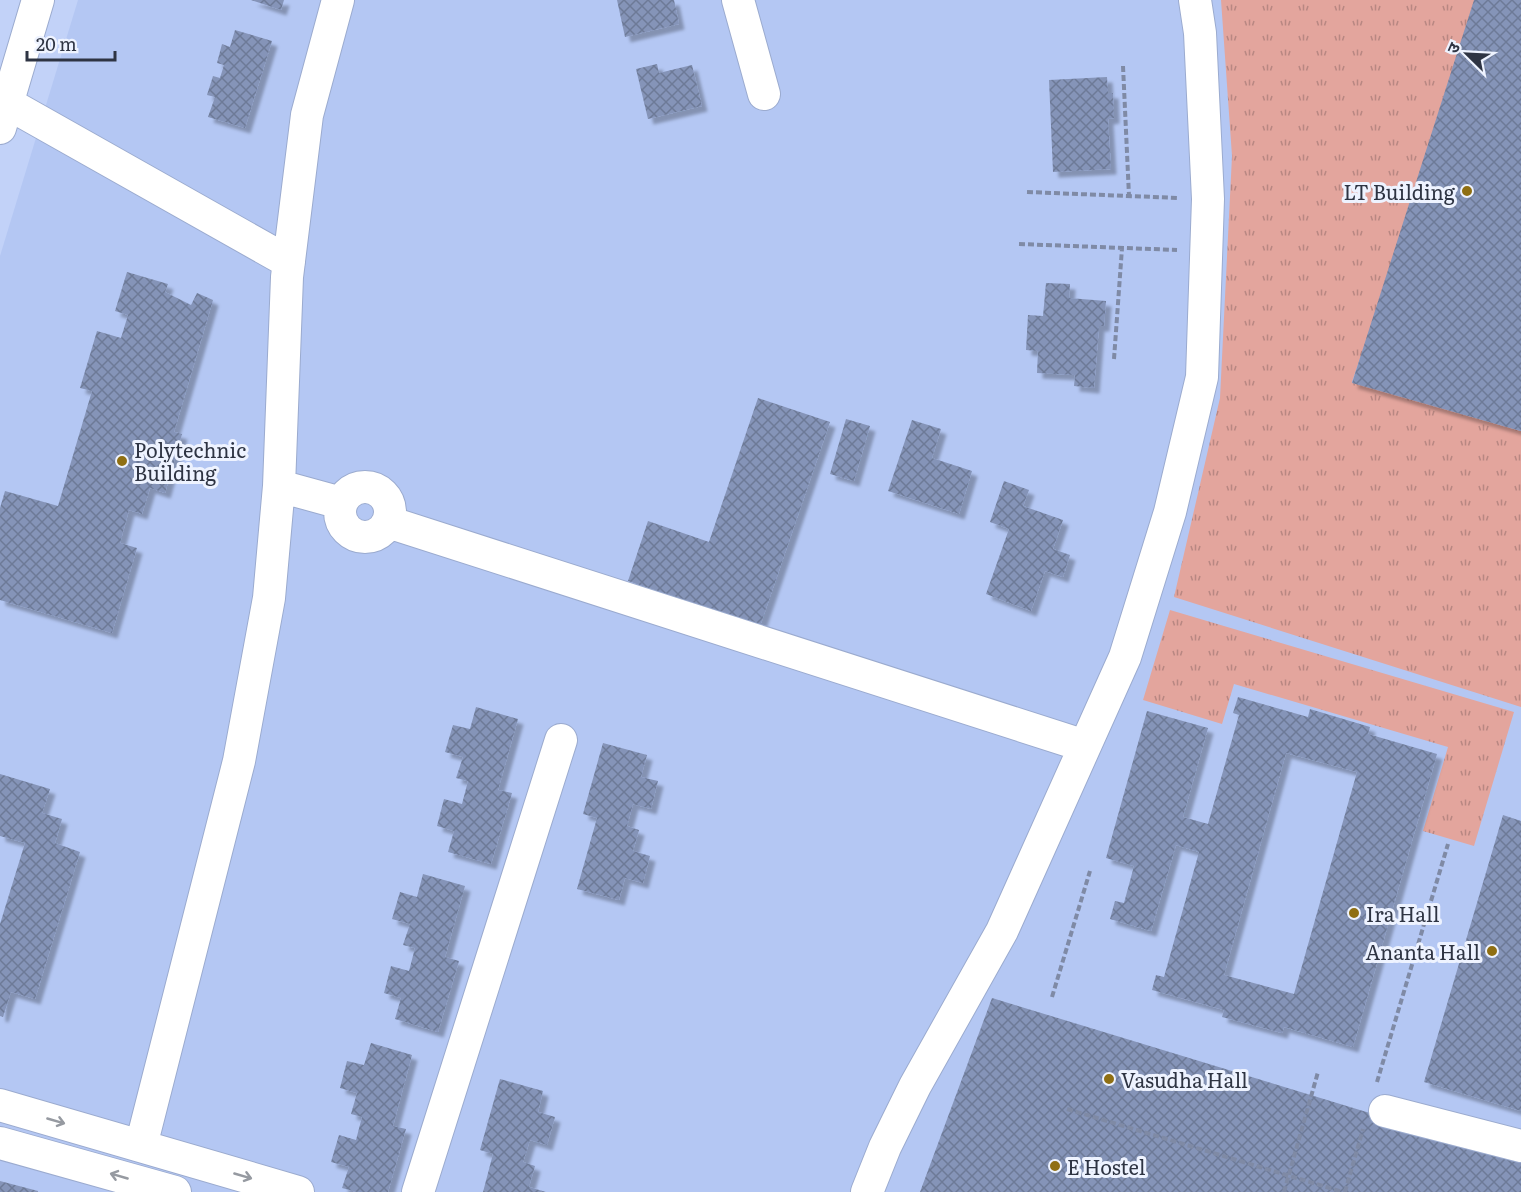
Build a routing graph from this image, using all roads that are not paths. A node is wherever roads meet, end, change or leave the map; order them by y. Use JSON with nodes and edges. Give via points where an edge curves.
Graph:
{"nodes":[{"id":1,"x":38,"y":0,"type":"edge"},
{"id":2,"x":338,"y":0,"type":"edge"},
{"id":3,"x":738,"y":0,"type":"edge"},
{"id":4,"x":1195,"y":0,"type":"edge"},
{"id":5,"x":764,"y":94,"type":"dead end"},
{"id":6,"x":4,"y":116,"type":"edge"},
{"id":7,"x":289,"y":262,"type":"junction"},
{"id":8,"x":279,"y":486,"type":"junction"},
{"id":9,"x":561,"y":740,"type":"dead end"},
{"id":10,"x":1085,"y":746,"type":"junction"},
{"id":11,"x":0,"y":1105,"type":"edge"},
{"id":12,"x":1374,"y":1109,"type":"road end"},
{"id":13,"x":0,"y":1143,"type":"edge"},
{"id":14,"x":141,"y":1146,"type":"junction"},
{"id":15,"x":1521,"y":1146,"type":"edge"},
{"id":16,"x":175,"y":1192,"type":"edge"},
{"id":17,"x":298,"y":1192,"type":"edge"},
{"id":18,"x":418,"y":1192,"type":"edge"},
{"id":19,"x":867,"y":1192,"type":"edge"}],
"edges":[{"from":1,"to":6,"type":"street"},
{"from":2,"to":7,"type":"street","via":[[307,115]]},
{"from":3,"to":5,"type":"street"},
{"from":4,"to":10,"type":"street","via":[[1208,199],[1202,377],[1170,512],[1125,657]]},
{"from":6,"to":7,"type":"street"},
{"from":7,"to":8,"type":"street"},
{"from":8,"to":10,"type":"street","via":[[341,503],[341,522],[355,536],[375,536],[388,522]]},
{"from":8,"to":14,"type":"street","via":[[270,598],[240,761]]},
{"from":9,"to":18,"type":"street"},
{"from":10,"to":19,"type":"street","via":[[1002,931],[915,1086]]},
{"from":11,"to":14,"type":"street","one_way":true},
{"from":12,"to":15,"type":"street"},
{"from":16,"to":13,"type":"street","one_way":true},
{"from":14,"to":17,"type":"street","one_way":true}]}
